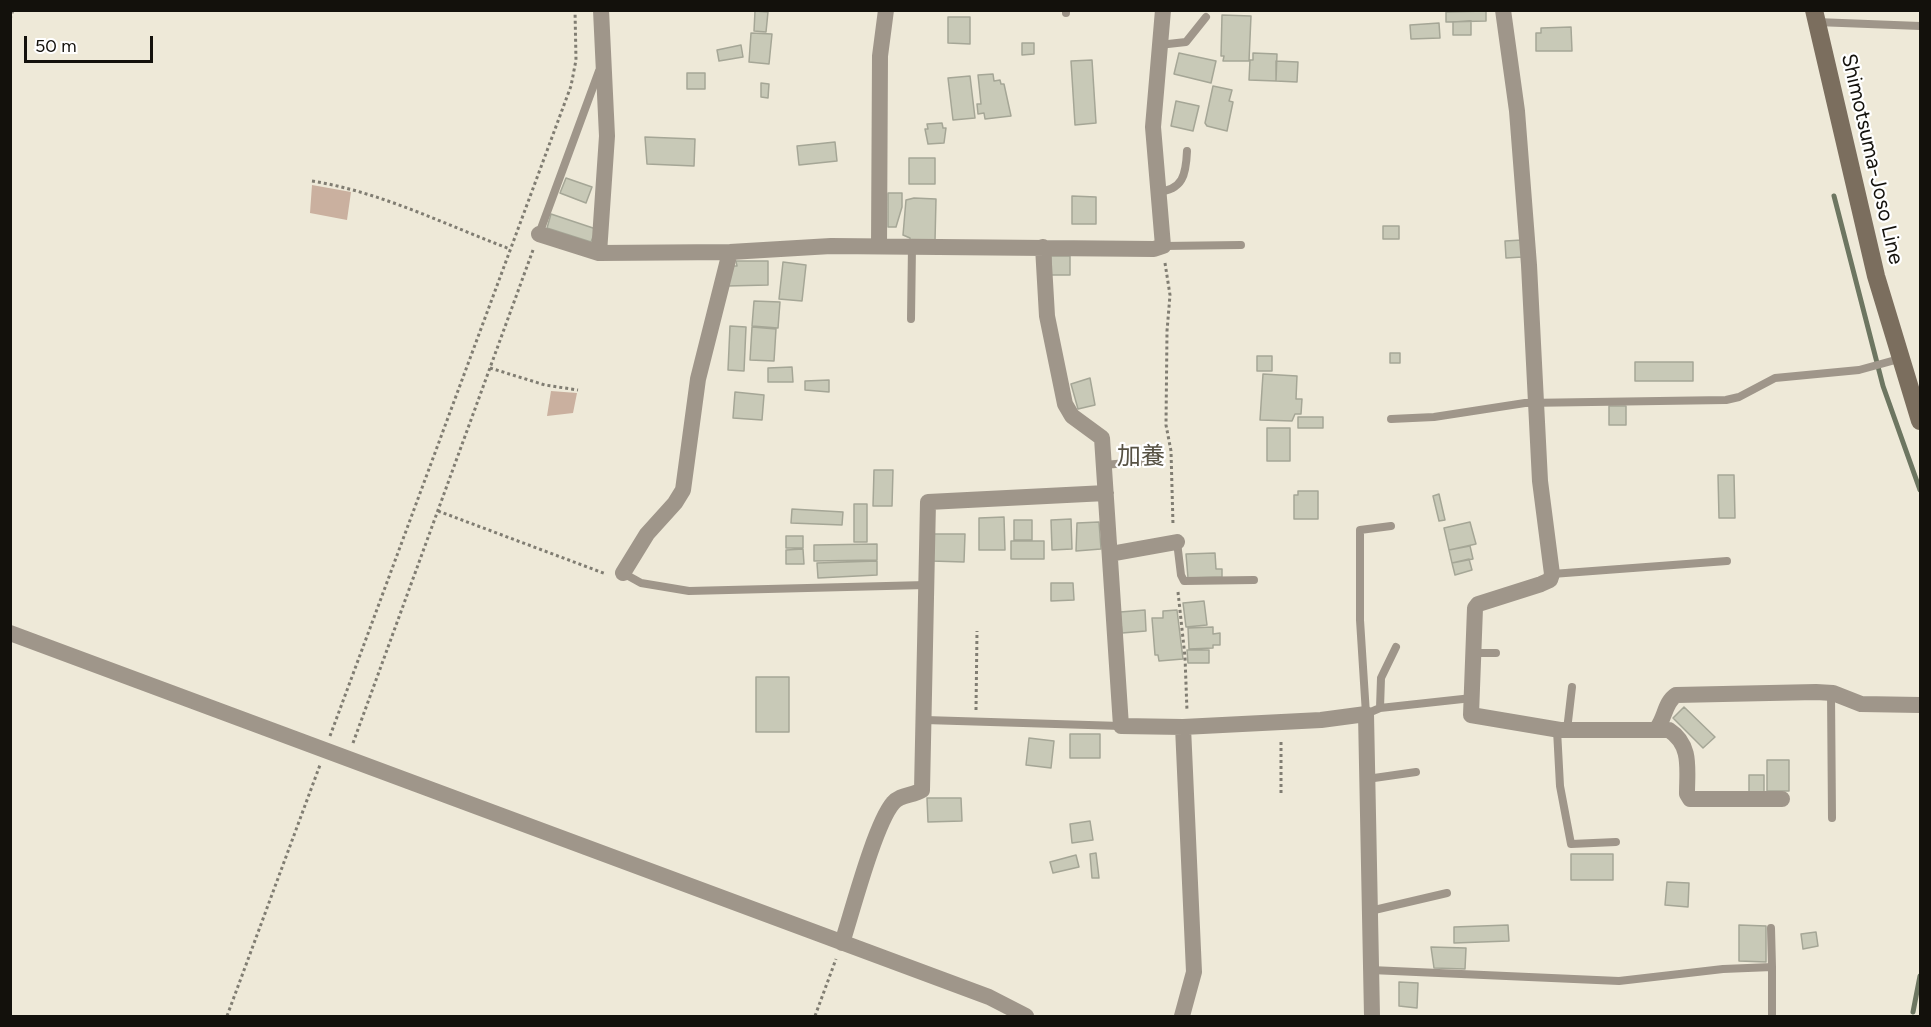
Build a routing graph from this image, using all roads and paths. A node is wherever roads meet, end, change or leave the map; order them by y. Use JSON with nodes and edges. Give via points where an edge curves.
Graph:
{"nodes":[{"id":1,"x":14,"y":10,"type":"edge"},
{"id":2,"x":575,"y":10,"type":"edge"},
{"id":3,"x":600,"y":10,"type":"edge"},
{"id":4,"x":886,"y":10,"type":"edge"},
{"id":5,"x":1163,"y":10,"type":"edge"},
{"id":6,"x":1503,"y":10,"type":"edge"},
{"id":7,"x":1815,"y":16,"type":"edge"},
{"id":8,"x":1206,"y":17,"type":"dead end"},
{"id":9,"x":10,"y":19,"type":"edge"},
{"id":10,"x":1920,"y":26,"type":"edge"},
{"id":11,"x":1159,"y":45,"type":"junction"},
{"id":12,"x":604,"y":53,"type":"junction"},
{"id":13,"x":1187,"y":152,"type":"dead end"},
{"id":14,"x":312,"y":181,"type":"dead end"},
{"id":15,"x":1157,"y":192,"type":"junction"},
{"id":16,"x":538,"y":234,"type":"junction"},
{"id":17,"x":1240,"y":245,"type":"dead end"},
{"id":18,"x":879,"y":246,"type":"junction"},
{"id":19,"x":912,"y":246,"type":"junction"},
{"id":20,"x":1043,"y":247,"type":"junction"},
{"id":21,"x":1161,"y":247,"type":"junction"},
{"id":22,"x":510,"y":249,"type":"junction"},
{"id":23,"x":730,"y":252,"type":"junction"},
{"id":24,"x":599,"y":253,"type":"junction"},
{"id":25,"x":911,"y":319,"type":"dead end"},
{"id":26,"x":1894,"y":361,"type":"junction"},
{"id":27,"x":490,"y":368,"type":"junction"},
{"id":28,"x":578,"y":390,"type":"dead end"},
{"id":29,"x":1537,"y":403,"type":"junction"},
{"id":30,"x":1391,"y":418,"type":"dead end"},
{"id":31,"x":1920,"y":421,"type":"edge"},
{"id":32,"x":1166,"y":425,"type":"dead end"},
{"id":33,"x":1150,"y":461,"type":"dead end"},
{"id":34,"x":1104,"y":465,"type":"junction"},
{"id":35,"x":1106,"y":493,"type":"junction"},
{"id":36,"x":438,"y":511,"type":"junction"},
{"id":37,"x":1391,"y":526,"type":"dead end"},
{"id":38,"x":1177,"y":542,"type":"joint"},
{"id":39,"x":1110,"y":554,"type":"junction"},
{"id":40,"x":1727,"y":561,"type":"dead end"},
{"id":41,"x":623,"y":573,"type":"junction"},
{"id":42,"x":1552,"y":574,"type":"junction"},
{"id":43,"x":1254,"y":580,"type":"dead end"},
{"id":44,"x":926,"y":585,"type":"junction"},
{"id":45,"x":977,"y":631,"type":"dead end"},
{"id":46,"x":10,"y":633,"type":"edge"},
{"id":47,"x":1396,"y":647,"type":"dead end"},
{"id":48,"x":1496,"y":652,"type":"dead end"},
{"id":49,"x":1472,"y":653,"type":"junction"},
{"id":50,"x":1572,"y":687,"type":"dead end"},
{"id":51,"x":1831,"y":693,"type":"junction"},
{"id":52,"x":1472,"y":698,"type":"junction"},
{"id":53,"x":1920,"y":705,"type":"edge"},
{"id":54,"x":1373,"y":711,"type":"junction"},
{"id":55,"x":925,"y":720,"type":"junction"},
{"id":56,"x":1283,"y":722,"type":"junction"},
{"id":57,"x":976,"y":723,"type":"junction"},
{"id":58,"x":1121,"y":726,"type":"junction"},
{"id":59,"x":1183,"y":727,"type":"junction"},
{"id":60,"x":1657,"y":728,"type":"junction"},
{"id":61,"x":1562,"y":730,"type":"junction"},
{"id":62,"x":325,"y":749,"type":"junction"},
{"id":63,"x":347,"y":758,"type":"junction"},
{"id":64,"x":1416,"y":772,"type":"dead end"},
{"id":65,"x":1367,"y":779,"type":"junction"},
{"id":66,"x":1281,"y":793,"type":"dead end"},
{"id":67,"x":1782,"y":799,"type":"dead end"},
{"id":68,"x":1832,"y":818,"type":"dead end"},
{"id":69,"x":1616,"y":842,"type":"dead end"},
{"id":70,"x":1447,"y":892,"type":"dead end"},
{"id":71,"x":1370,"y":911,"type":"junction"},
{"id":72,"x":1771,"y":928,"type":"dead end"},
{"id":73,"x":842,"y":943,"type":"junction"},
{"id":74,"x":1772,"y":968,"type":"junction"},
{"id":75,"x":1371,"y":970,"type":"junction"},
{"id":76,"x":227,"y":1017,"type":"edge"},
{"id":77,"x":815,"y":1017,"type":"edge"},
{"id":78,"x":1026,"y":1017,"type":"edge"},
{"id":79,"x":1182,"y":1017,"type":"edge"},
{"id":80,"x":1371,"y":1017,"type":"edge"},
{"id":81,"x":1772,"y":1017,"type":"edge"}],
"edges":[{"from":1,"to":9,"type":"path"},
{"from":2,"to":22,"type":"path","via":[[576,60],[571,86]]},
{"from":3,"to":12,"type":"street"},
{"from":4,"to":18,"type":"street","via":[[880,56]]},
{"from":5,"to":11,"type":"street"},
{"from":6,"to":29,"type":"street","via":[[1517,111]]},
{"from":7,"to":10,"type":"lane"},
{"from":7,"to":26,"type":"main road","name":"Shimotsuma-Joso Line"},
{"from":8,"to":11,"type":"lane","via":[[1186,42]]},
{"from":11,"to":15,"type":"street","via":[[1153,127]]},
{"from":12,"to":16,"type":"lane"},
{"from":12,"to":24,"type":"street","via":[[607,136]]},
{"from":13,"to":15,"type":"lane","via":[[1186,172],[1180,184]]},
{"from":14,"to":22,"type":"path","via":[[370,195]]},
{"from":15,"to":21,"type":"street"},
{"from":16,"to":24,"type":"street"},
{"from":16,"to":27,"type":"path"},
{"from":17,"to":21,"type":"lane"},
{"from":18,"to":19,"type":"street"},
{"from":18,"to":23,"type":"street"},
{"from":19,"to":20,"type":"street"},
{"from":19,"to":25,"type":"lane"},
{"from":20,"to":21,"type":"street"},
{"from":20,"to":34,"type":"street","via":[[1047,316],[1065,404],[1072,416],[1102,438]]},
{"from":21,"to":32,"type":"path","via":[[1169,279]]},
{"from":22,"to":62,"type":"path"},
{"from":23,"to":24,"type":"street"},
{"from":23,"to":41,"type":"street","via":[[698,379],[683,490],[647,534]]},
{"from":26,"to":29,"type":"lane","via":[[1872,368],[1775,378],[1726,400]]},
{"from":26,"to":31,"type":"main road","name":"Shimotsuma-Joso Line"},
{"from":27,"to":28,"type":"path","via":[[545,385]]},
{"from":27,"to":36,"type":"path"},
{"from":29,"to":30,"type":"lane","via":[[1434,417]]},
{"from":29,"to":42,"type":"street","via":[[1540,481]]},
{"from":33,"to":34,"type":"lane"},
{"from":34,"to":35,"type":"street"},
{"from":35,"to":39,"type":"street"},
{"from":35,"to":44,"type":"street","via":[[928,502]]},
{"from":36,"to":41,"type":"path","via":[[601,574]]},
{"from":36,"to":63,"type":"path"},
{"from":37,"to":54,"type":"lane","via":[[1360,530],[1360,620]]},
{"from":38,"to":39,"type":"street"},
{"from":38,"to":43,"type":"lane","via":[[1184,581]]},
{"from":39,"to":58,"type":"street"},
{"from":40,"to":42,"type":"lane"},
{"from":41,"to":44,"type":"lane","via":[[641,583],[689,591]]},
{"from":42,"to":49,"type":"street","via":[[1541,584],[1478,604],[1473,614]]},
{"from":44,"to":55,"type":"street"},
{"from":45,"to":57,"type":"path"},
{"from":46,"to":62,"type":"street"},
{"from":47,"to":54,"type":"lane","via":[[1381,678]]},
{"from":48,"to":49,"type":"lane"},
{"from":49,"to":52,"type":"street"},
{"from":50,"to":61,"type":"lane"},
{"from":51,"to":53,"type":"street","via":[[1868,705]]},
{"from":51,"to":60,"type":"street","via":[[1676,695],[1670,699]]},
{"from":51,"to":68,"type":"lane"},
{"from":52,"to":54,"type":"lane"},
{"from":52,"to":61,"type":"street","via":[[1471,715]]},
{"from":54,"to":56,"type":"street","via":[[1353,717]]},
{"from":54,"to":65,"type":"street"},
{"from":55,"to":57,"type":"lane"},
{"from":55,"to":73,"type":"street","via":[[922,790],[898,799],[882,823]]},
{"from":56,"to":59,"type":"street"},
{"from":56,"to":66,"type":"path"},
{"from":57,"to":58,"type":"lane"},
{"from":58,"to":59,"type":"street"},
{"from":59,"to":79,"type":"street","via":[[1194,972]]},
{"from":60,"to":61,"type":"street"},
{"from":60,"to":67,"type":"street","via":[[1669,729],[1683,744],[1690,799]]},
{"from":61,"to":69,"type":"lane","via":[[1560,786],[1571,844]]},
{"from":62,"to":63,"type":"street"},
{"from":62,"to":76,"type":"path"},
{"from":63,"to":73,"type":"street"},
{"from":64,"to":65,"type":"lane"},
{"from":65,"to":71,"type":"street"},
{"from":70,"to":71,"type":"lane"},
{"from":71,"to":75,"type":"street"},
{"from":72,"to":74,"type":"lane"},
{"from":73,"to":77,"type":"path"},
{"from":73,"to":78,"type":"street","via":[[989,997]]},
{"from":74,"to":75,"type":"lane","via":[[1723,969],[1618,981]]},
{"from":74,"to":81,"type":"lane"},
{"from":75,"to":80,"type":"street"}]}
